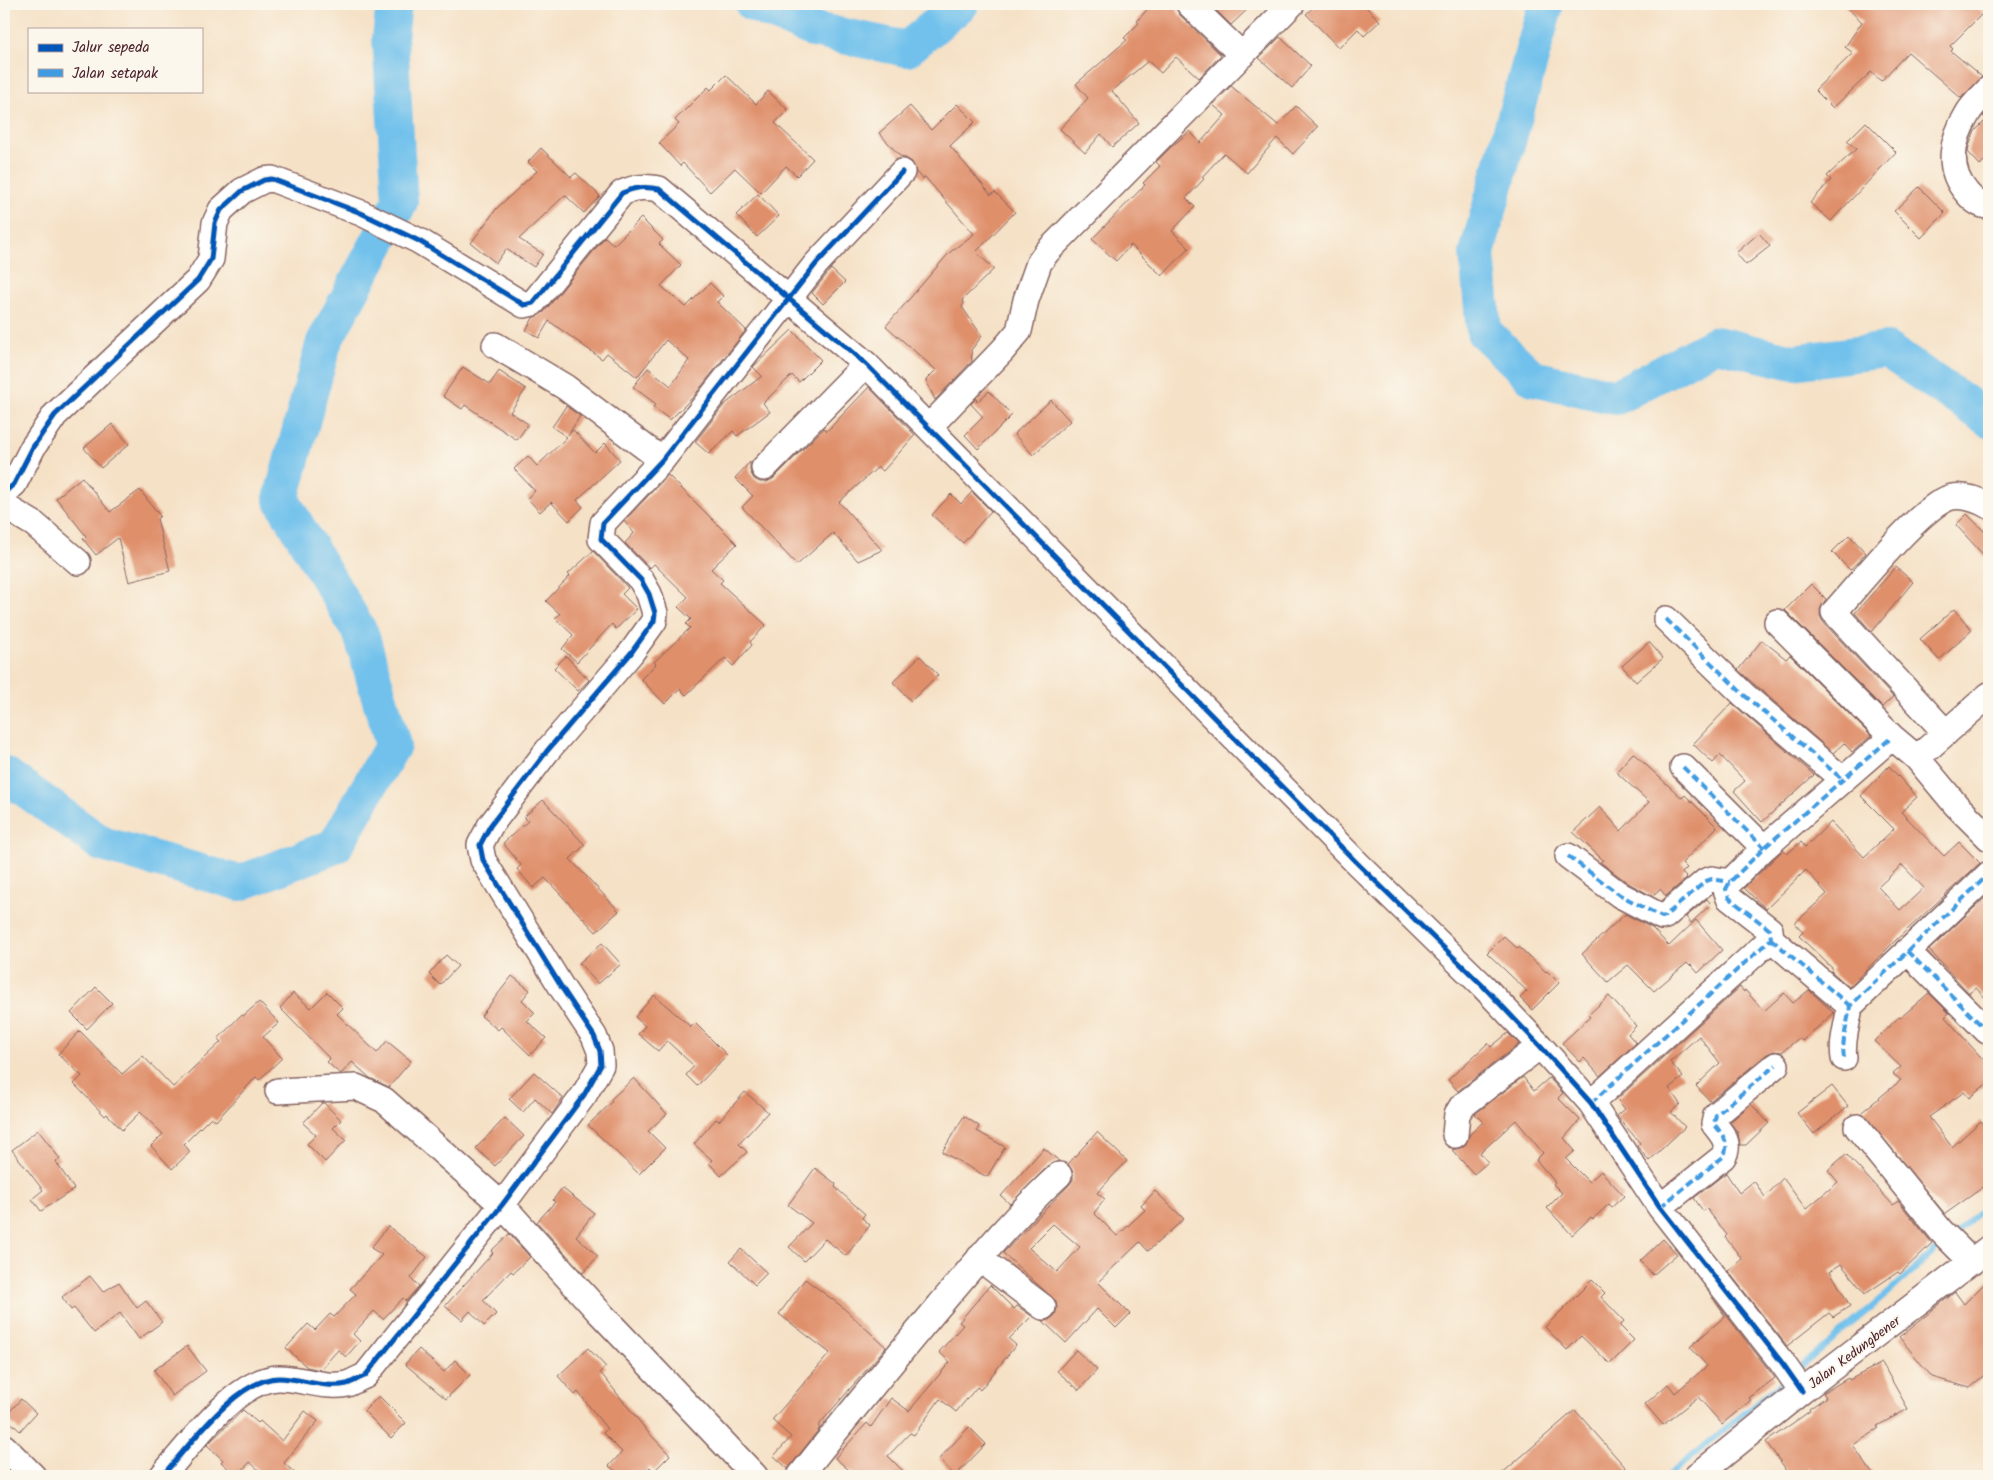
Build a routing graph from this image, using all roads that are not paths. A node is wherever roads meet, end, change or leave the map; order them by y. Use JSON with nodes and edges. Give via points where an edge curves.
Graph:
{"nodes":[{"id":1,"x":1189,"y":4,"type":"edge"},
{"id":2,"x":1292,"y":4,"type":"edge"},
{"id":3,"x":1242,"y":55,"type":"junction"},
{"id":4,"x":1989,"y":90,"type":"edge"},
{"id":5,"x":902,"y":172,"type":"dead end"},
{"id":6,"x":1989,"y":206,"type":"edge"},
{"id":7,"x":789,"y":300,"type":"junction"},
{"id":8,"x":495,"y":345,"type":"dead end"},
{"id":9,"x":866,"y":364,"type":"junction"},
{"id":10,"x":929,"y":427,"type":"junction"},
{"id":11,"x":662,"y":460,"type":"junction"},
{"id":12,"x":764,"y":468,"type":"dead end"},
{"id":13,"x":4,"y":493,"type":"edge"},
{"id":14,"x":4,"y":506,"type":"edge"},
{"id":15,"x":1989,"y":506,"type":"edge"},
{"id":16,"x":78,"y":562,"type":"dead end"},
{"id":17,"x":1666,"y":619,"type":"dead end"},
{"id":18,"x":1777,"y":622,"type":"dead end"},
{"id":19,"x":1989,"y":695,"type":"edge"},
{"id":20,"x":1946,"y":732,"type":"junction"},
{"id":21,"x":1892,"y":737,"type":"junction"},
{"id":22,"x":1917,"y":758,"type":"junction"},
{"id":23,"x":1683,"y":767,"type":"dead end"},
{"id":24,"x":1842,"y":779,"type":"junction"},
{"id":25,"x":1989,"y":838,"type":"edge"},
{"id":26,"x":1764,"y":848,"type":"junction"},
{"id":27,"x":1568,"y":856,"type":"dead end"},
{"id":28,"x":1989,"y":874,"type":"edge"},
{"id":29,"x":1730,"y":882,"type":"junction"},
{"id":30,"x":1771,"y":939,"type":"junction"},
{"id":31,"x":1907,"y":950,"type":"junction"},
{"id":32,"x":1850,"y":1006,"type":"junction"},
{"id":33,"x":1987,"y":1031,"type":"dead end"},
{"id":34,"x":1540,"y":1046,"type":"junction"},
{"id":35,"x":1844,"y":1058,"type":"dead end"},
{"id":36,"x":1776,"y":1065,"type":"dead end"},
{"id":37,"x":278,"y":1091,"type":"dead end"},
{"id":38,"x":1590,"y":1103,"type":"junction"},
{"id":39,"x":1857,"y":1127,"type":"dead end"},
{"id":40,"x":1454,"y":1134,"type":"dead end"},
{"id":41,"x":1059,"y":1175,"type":"dead end"},
{"id":42,"x":502,"y":1205,"type":"junction"},
{"id":43,"x":1660,"y":1207,"type":"junction"},
{"id":44,"x":1964,"y":1246,"type":"edge"},
{"id":45,"x":979,"y":1258,"type":"junction"},
{"id":46,"x":1043,"y":1307,"type":"dead end"},
{"id":47,"x":1800,"y":1388,"type":"junction"},
{"id":48,"x":4,"y":1447,"type":"edge"},
{"id":49,"x":33,"y":1476,"type":"edge"},
{"id":50,"x":162,"y":1476,"type":"edge"},
{"id":51,"x":755,"y":1476,"type":"edge"},
{"id":52,"x":800,"y":1476,"type":"edge"},
{"id":53,"x":1697,"y":1476,"type":"edge"}],
"edges":[{"from":1,"to":3,"type":"street"},
{"from":2,"to":3,"type":"street"},
{"from":3,"to":10,"type":"street","via":[[1047,252],[1038,263],[1019,330]]},
{"from":4,"to":6,"type":"street","via":[[1968,111],[1958,133],[1952,164],[1959,184],[1972,198]]},
{"from":5,"to":7,"type":"street","via":[[816,264]]},
{"from":7,"to":9,"type":"street"},
{"from":7,"to":11,"type":"street"},
{"from":7,"to":13,"type":"street","via":[[659,189],[647,186],[622,193],[533,303],[524,305],[419,241],[362,213],[272,179],[264,180],[242,191],[221,210],[211,259],[198,280],[55,415],[33,447],[14,484]]},
{"from":8,"to":11,"type":"street","via":[[565,387]]},
{"from":9,"to":10,"type":"street"},
{"from":9,"to":12,"type":"street"},
{"from":10,"to":34,"type":"street"},
{"from":11,"to":42,"type":"street","via":[[603,523],[601,530],[601,539],[641,580],[655,613],[654,622],[547,751],[490,826],[480,845],[483,860],[594,1036],[601,1065],[584,1094]]},
{"from":14,"to":16,"type":"street","via":[[34,524]]},
{"from":15,"to":20,"type":"street","via":[[1969,498],[1953,497],[1938,502],[1917,519],[1834,612]]},
{"from":17,"to":24,"type":"street","via":[[1744,694]]},
{"from":18,"to":21,"type":"street"},
{"from":19,"to":20,"type":"street"},
{"from":20,"to":22,"type":"street"},
{"from":21,"to":22,"type":"street"},
{"from":21,"to":24,"type":"street"},
{"from":22,"to":25,"type":"street"},
{"from":23,"to":26,"type":"street"},
{"from":24,"to":26,"type":"street"},
{"from":26,"to":29,"type":"street"},
{"from":27,"to":29,"type":"street","via":[[1620,895],[1662,917],[1706,881]]},
{"from":28,"to":31,"type":"street"},
{"from":29,"to":30,"type":"street","via":[[1726,889],[1729,898],[1770,930]]},
{"from":30,"to":32,"type":"street"},
{"from":30,"to":38,"type":"street"},
{"from":31,"to":32,"type":"street"},
{"from":31,"to":33,"type":"street"},
{"from":32,"to":35,"type":"street"},
{"from":34,"to":38,"type":"street"},
{"from":34,"to":40,"type":"street","via":[[1462,1106],[1457,1114]]},
{"from":36,"to":43,"type":"street","via":[[1716,1115],[1714,1124],[1727,1144],[1723,1157]]},
{"from":37,"to":42,"type":"street","via":[[356,1087],[384,1100]]},
{"from":38,"to":43,"type":"street"},
{"from":39,"to":44,"type":"street"},
{"from":41,"to":45,"type":"street","via":[[1032,1199]]},
{"from":42,"to":50,"type":"street","via":[[365,1376],[347,1384],[327,1385],[279,1378],[262,1380],[244,1388]]},
{"from":42,"to":51,"type":"street"},
{"from":43,"to":47,"type":"street"},
{"from":44,"to":47,"type":"street","name":"Jalan Kedungbener"},
{"from":45,"to":46,"type":"street"},
{"from":45,"to":52,"type":"street"},
{"from":47,"to":53,"type":"street","name":"Jalan Kedungbener"},
{"from":48,"to":49,"type":"street"}]}
